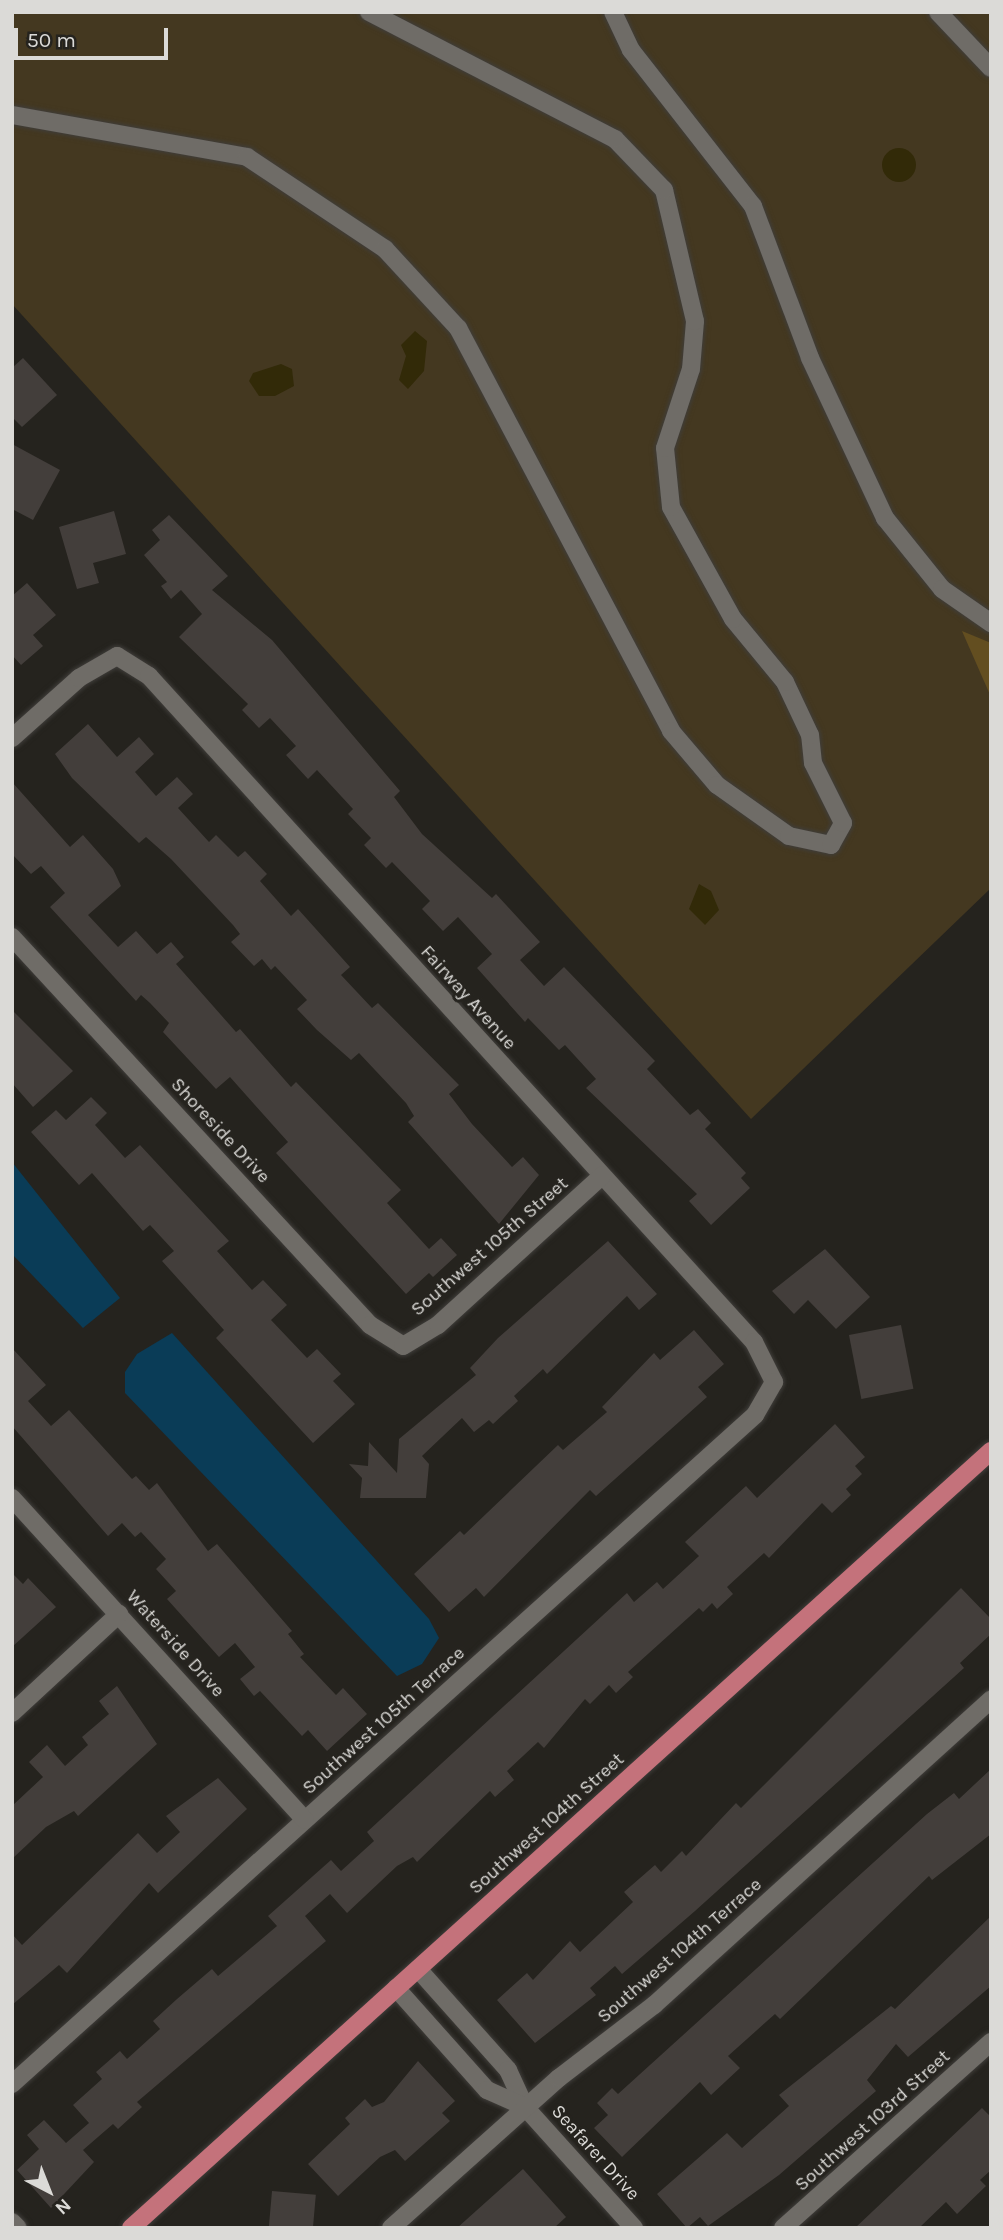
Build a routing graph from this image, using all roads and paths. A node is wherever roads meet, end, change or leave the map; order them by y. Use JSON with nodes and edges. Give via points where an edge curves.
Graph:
{"nodes":[{"id":1,"x":369,"y":12,"type":"edge"},
{"id":2,"x":613,"y":12,"type":"edge"},
{"id":3,"x":938,"y":12,"type":"edge"},
{"id":4,"x":991,"y":68,"type":"edge"},
{"id":5,"x":12,"y":115,"type":"edge"},
{"id":6,"x":991,"y":623,"type":"edge"},
{"id":7,"x":12,"y":738,"type":"edge"},
{"id":8,"x":12,"y":937,"type":"edge"},
{"id":9,"x":602,"y":1177,"type":"junction"},
{"id":10,"x":403,"y":1346,"type":"joint"},
{"id":11,"x":774,"y":1382,"type":"joint"},
{"id":12,"x":991,"y":1451,"type":"edge"},
{"id":13,"x":12,"y":1497,"type":"edge"},
{"id":14,"x":119,"y":1614,"type":"junction"},
{"id":15,"x":991,"y":1699,"type":"edge"},
{"id":16,"x":12,"y":1713,"type":"edge"},
{"id":17,"x":305,"y":1820,"type":"junction"},
{"id":18,"x":418,"y":1969,"type":"junction"},
{"id":19,"x":396,"y":1988,"type":"junction"},
{"id":20,"x":991,"y":2042,"type":"edge"},
{"id":21,"x":12,"y":2084,"type":"edge"},
{"id":22,"x":525,"y":2107,"type":"junction"},
{"id":23,"x":12,"y":2222,"type":"edge"},
{"id":24,"x":18,"y":2228,"type":"edge"},
{"id":25,"x":131,"y":2228,"type":"edge"},
{"id":26,"x":391,"y":2228,"type":"edge"},
{"id":27,"x":634,"y":2228,"type":"edge"},
{"id":28,"x":783,"y":2228,"type":"edge"}],
"edges":[{"from":1,"to":5,"type":"street","via":[[615,139],[664,190],[695,321],[691,369],[662,470],[671,507],[733,619],[785,682],[805,724],[813,763],[843,823],[831,845],[789,836],[717,785],[671,731],[458,328],[385,249],[247,157]]},
{"from":2,"to":6,"type":"street","via":[[631,50],[753,206],[772,243],[810,358],[885,518],[942,589]]},
{"from":3,"to":4,"type":"street"},
{"from":7,"to":9,"type":"street","name":"Fairway Avenue","via":[[79,678],[117,656],[149,676]]},
{"from":8,"to":10,"type":"street","name":"Shoreside Drive","via":[[369,1325]]},
{"from":9,"to":10,"type":"street","name":"Southwest 105th Street","via":[[438,1325]]},
{"from":9,"to":11,"type":"street","name":"Fairway Avenue","via":[[754,1342]]},
{"from":11,"to":17,"type":"street","name":"Southwest 105th Terrace","via":[[755,1415]]},
{"from":12,"to":18,"type":"main road","name":"Southwest 104th Street"},
{"from":13,"to":14,"type":"street","name":"Waterside Drive"},
{"from":14,"to":16,"type":"street"},
{"from":14,"to":17,"type":"street","name":"Waterside Drive"},
{"from":15,"to":22,"type":"street","name":"Southwest 104th Terrace","via":[[638,2020]]},
{"from":17,"to":21,"type":"street","name":"Southwest 105th Terrace"},
{"from":18,"to":19,"type":"main road","name":"Southwest 104th Street"},
{"from":18,"to":22,"type":"street","name":"Seafarer Drive","via":[[508,2070]]},
{"from":19,"to":22,"type":"street","name":"Seafarer Drive","via":[[487,2090]]},
{"from":19,"to":25,"type":"main road","name":"Southwest 104th Street"},
{"from":20,"to":28,"type":"street","name":"Southwest 103rd Street"},
{"from":22,"to":26,"type":"street","name":"Southwest 104th Terrace"},
{"from":22,"to":27,"type":"street","name":"Seafarer Drive"},
{"from":23,"to":24,"type":"street"}]}
